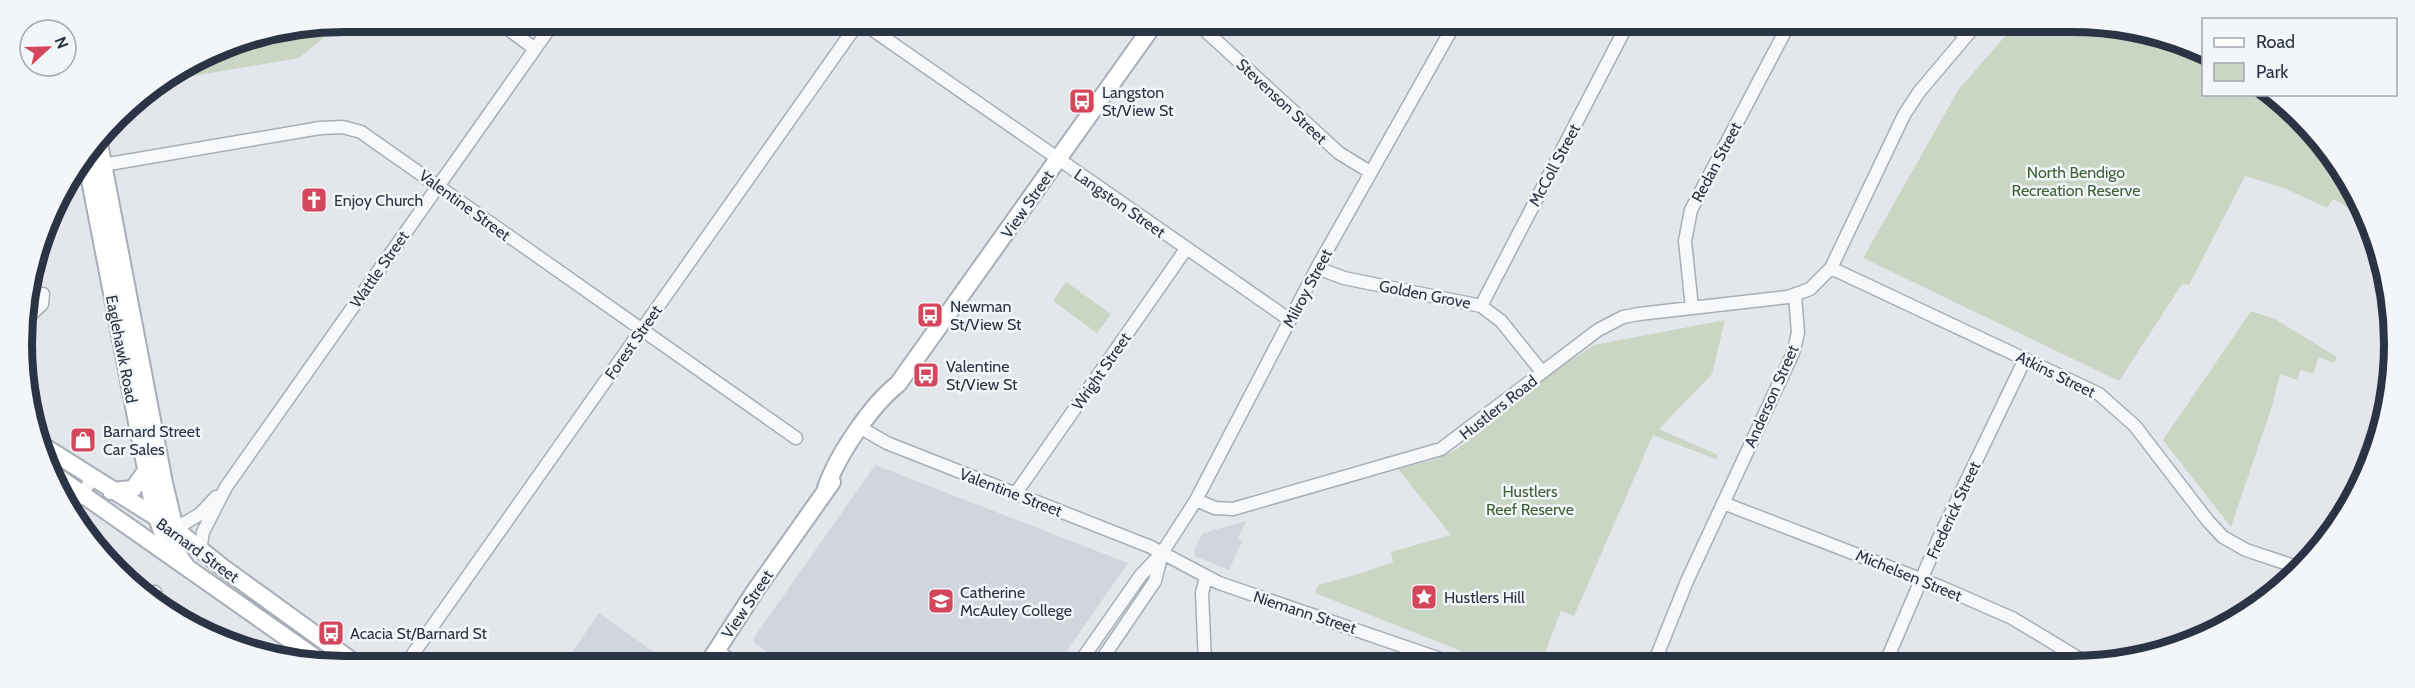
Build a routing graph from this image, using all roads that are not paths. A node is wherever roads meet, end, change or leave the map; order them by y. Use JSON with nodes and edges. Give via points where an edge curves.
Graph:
{"nodes":[{"id":1,"x":512,"y":32,"type":"edge"},
{"id":2,"x":547,"y":32,"type":"edge"},
{"id":3,"x":852,"y":32,"type":"edge"},
{"id":4,"x":876,"y":32,"type":"edge"},
{"id":5,"x":1148,"y":32,"type":"edge"},
{"id":6,"x":1207,"y":32,"type":"edge"},
{"id":7,"x":1450,"y":32,"type":"edge"},
{"id":8,"x":1623,"y":32,"type":"edge"},
{"id":9,"x":1785,"y":32,"type":"edge"},
{"id":10,"x":1969,"y":32,"type":"edge"},
{"id":11,"x":535,"y":49,"type":"junction"},
{"id":12,"x":1058,"y":160,"type":"junction"},
{"id":13,"x":92,"y":164,"type":"edge"},
{"id":14,"x":1370,"y":172,"type":"junction"},
{"id":15,"x":437,"y":187,"type":"junction"},
{"id":16,"x":1186,"y":249,"type":"junction"},
{"id":17,"x":1317,"y":268,"type":"junction"},
{"id":18,"x":1831,"y":268,"type":"junction"},
{"id":19,"x":43,"y":294,"type":"dead end"},
{"id":20,"x":1795,"y":295,"type":"junction"},
{"id":21,"x":1481,"y":306,"type":"junction"},
{"id":22,"x":1692,"y":308,"type":"junction"},
{"id":23,"x":33,"y":312,"type":"edge"},
{"id":24,"x":1290,"y":320,"type":"junction"},
{"id":25,"x":640,"y":330,"type":"junction"},
{"id":26,"x":2025,"y":359,"type":"junction"},
{"id":27,"x":1542,"y":372,"type":"junction"},
{"id":28,"x":866,"y":431,"type":"junction"},
{"id":29,"x":795,"y":438,"type":"dead end"},
{"id":30,"x":50,"y":451,"type":"edge"},
{"id":31,"x":146,"y":471,"type":"junction"},
{"id":32,"x":92,"y":479,"type":"junction"},
{"id":33,"x":63,"y":481,"type":"edge"},
{"id":34,"x":226,"y":487,"type":"junction"},
{"id":35,"x":111,"y":491,"type":"junction"},
{"id":36,"x":1016,"y":493,"type":"junction"},
{"id":37,"x":82,"y":494,"type":"junction"},
{"id":38,"x":1196,"y":500,"type":"junction"},
{"id":39,"x":1723,"y":503,"type":"junction"},
{"id":40,"x":75,"y":504,"type":"edge"},
{"id":41,"x":157,"y":519,"type":"junction"},
{"id":42,"x":175,"y":529,"type":"junction"},
{"id":43,"x":200,"y":550,"type":"junction"},
{"id":44,"x":1162,"y":553,"type":"junction"},
{"id":45,"x":2292,"y":565,"type":"edge"},
{"id":46,"x":186,"y":566,"type":"junction"},
{"id":47,"x":1206,"y":577,"type":"junction"},
{"id":48,"x":1921,"y":579,"type":"junction"},
{"id":49,"x":311,"y":655,"type":"edge"},
{"id":50,"x":345,"y":656,"type":"edge"},
{"id":51,"x":412,"y":656,"type":"edge"},
{"id":52,"x":712,"y":656,"type":"edge"},
{"id":53,"x":1084,"y":656,"type":"edge"},
{"id":54,"x":1104,"y":656,"type":"edge"},
{"id":55,"x":1205,"y":656,"type":"edge"},
{"id":56,"x":1422,"y":656,"type":"edge"},
{"id":57,"x":1657,"y":656,"type":"edge"},
{"id":58,"x":1888,"y":656,"type":"edge"},
{"id":59,"x":2075,"y":656,"type":"edge"}],
"edges":[{"from":1,"to":11,"type":"street"},
{"from":2,"to":11,"type":"street","name":"Wattle Street"},
{"from":3,"to":25,"type":"street","name":"Forest Street"},
{"from":4,"to":12,"type":"street","name":"Langston Street"},
{"from":5,"to":12,"type":"main road","name":"View Street"},
{"from":6,"to":14,"type":"street","name":"Stevenson Street","via":[[1339,153]]},
{"from":7,"to":14,"type":"street","name":"Milroy Street"},
{"from":8,"to":21,"type":"street","name":"McColl Street"},
{"from":9,"to":22,"type":"street","name":"Redan Street","via":[[1691,210],[1684,241]]},
{"from":10,"to":18,"type":"street","via":[[1904,115]]},
{"from":11,"to":15,"type":"street","name":"Wattle Street"},
{"from":12,"to":16,"type":"street","name":"Langston Street"},
{"from":12,"to":28,"type":"main road","name":"View Street","via":[[898,384],[887,393]]},
{"from":13,"to":15,"type":"street","name":"Valentine Street","via":[[333,127],[353,129],[371,137]]},
{"from":13,"to":31,"type":"main road","name":"Eaglehawk Road"},
{"from":13,"to":42,"type":"main road","name":"Eaglehawk Road"},
{"from":14,"to":17,"type":"street","name":"Milroy Street"},
{"from":15,"to":25,"type":"street","name":"Valentine Street"},
{"from":15,"to":34,"type":"street","name":"Wattle Street"},
{"from":16,"to":24,"type":"street","name":"Langston Street"},
{"from":16,"to":36,"type":"street","name":"Wright Street"},
{"from":17,"to":21,"type":"street","name":"Golden Grove","via":[[1344,278]]},
{"from":17,"to":24,"type":"street","name":"Milroy Street"},
{"from":18,"to":20,"type":"street","via":[[1816,285]]},
{"from":18,"to":26,"type":"street","name":"Atkins Street"},
{"from":19,"to":23,"type":"street","via":[[42,304]]},
{"from":20,"to":22,"type":"street","name":"Hustlers Road"},
{"from":20,"to":39,"type":"street","name":"Anderson Street","via":[[1798,333],[1792,353]]},
{"from":21,"to":27,"type":"street","name":"Golden Grove","via":[[1501,321]]},
{"from":22,"to":27,"type":"street","name":"Hustlers Road","via":[[1623,317],[1598,330]]},
{"from":24,"to":38,"type":"street","name":"Milroy Street"},
{"from":25,"to":29,"type":"street","name":"Valentine Street"},
{"from":25,"to":51,"type":"street","name":"Forest Street"},
{"from":26,"to":45,"type":"street","name":"Atkins Street","via":[[2080,384],[2115,406],[2223,537],[2246,550]]},
{"from":26,"to":48,"type":"street","name":"Frederick Street"},
{"from":27,"to":38,"type":"street","name":"Hustlers Road","via":[[1441,449],[1233,509],[1215,508]]},
{"from":28,"to":36,"type":"street","name":"Valentine Street","via":[[887,443]]},
{"from":28,"to":52,"type":"main road","name":"View Street","via":[[835,468],[826,488]]},
{"from":30,"to":32,"type":"main road","name":"Barnard Street"},
{"from":31,"to":35,"type":"main road","via":[[133,489]]},
{"from":31,"to":41,"type":"main road","name":"Eaglehawk Road"},
{"from":32,"to":35,"type":"main road","name":"Barnard Street"},
{"from":32,"to":37,"type":"street"},
{"from":33,"to":37,"type":"main road","name":"Barnard Street"},
{"from":34,"to":42,"type":"street","name":"Wattle Street","via":[[200,514]]},
{"from":34,"to":43,"type":"street","name":"Wattle Street","via":[[203,532]]},
{"from":35,"to":41,"type":"main road","name":"Barnard Street"},
{"from":36,"to":44,"type":"street","name":"Valentine Street"},
{"from":37,"to":40,"type":"street"},
{"from":37,"to":46,"type":"main road","name":"Barnard Street"},
{"from":38,"to":44,"type":"street","name":"Milroy Street"},
{"from":39,"to":48,"type":"street","name":"Michelsen Street"},
{"from":39,"to":57,"type":"street","name":"Anderson Street"},
{"from":41,"to":42,"type":"main road","name":"Barnard Street"},
{"from":41,"to":46,"type":"main road","name":"Eaglehawk Road"},
{"from":42,"to":43,"type":"main road","name":"Barnard Street"},
{"from":43,"to":50,"type":"main road","name":"Barnard Street"},
{"from":44,"to":47,"type":"street","name":"Niemann Street"},
{"from":44,"to":53,"type":"street","via":[[1141,575]]},
{"from":44,"to":54,"type":"street","via":[[1152,586]]},
{"from":46,"to":49,"type":"main road","name":"Barnard Street"},
{"from":47,"to":55,"type":"street","via":[[1202,593]]},
{"from":47,"to":56,"type":"street","name":"Niemann Street"},
{"from":48,"to":58,"type":"street","name":"Frederick Street"},
{"from":48,"to":59,"type":"street","name":"Michelsen Street","via":[[2012,618]]}]}
